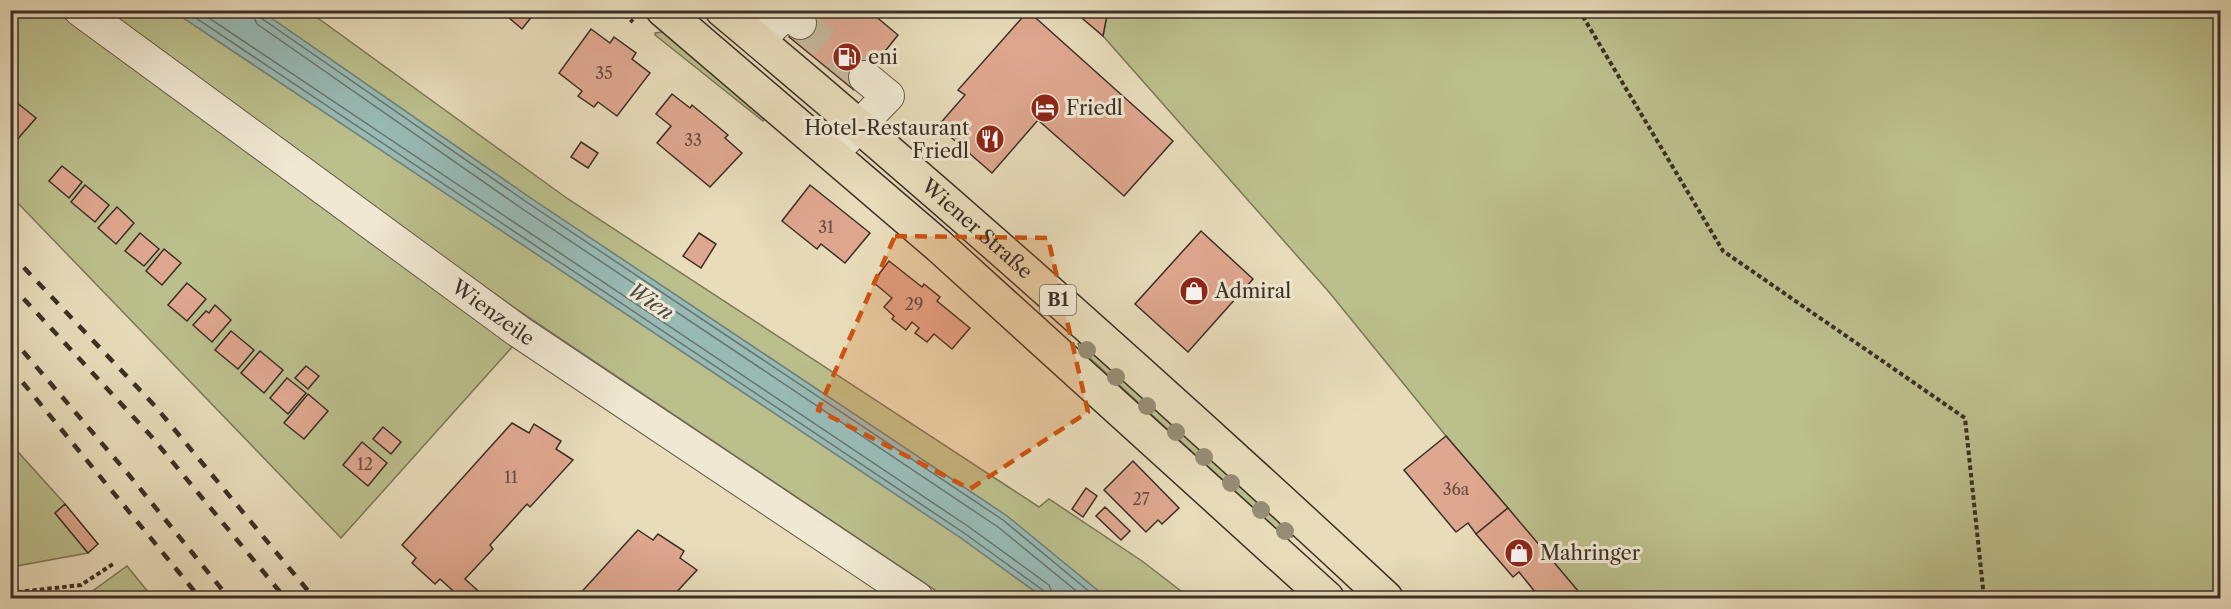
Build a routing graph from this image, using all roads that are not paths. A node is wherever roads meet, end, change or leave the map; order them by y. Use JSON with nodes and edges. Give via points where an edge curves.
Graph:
{"nodes":[{"id":1,"x":80,"y":10,"type":"edge"},
{"id":2,"x":663,"y":10,"type":"edge"},
{"id":3,"x":722,"y":10,"type":"edge"},
{"id":4,"x":800,"y":22,"type":"tunnel mouth"},
{"id":5,"x":758,"y":41,"type":"junction"},
{"id":6,"x":865,"y":77,"type":"tunnel mouth"},
{"id":7,"x":858,"y":125,"type":"junction"},
{"id":8,"x":832,"y":154,"type":"junction"},
{"id":9,"x":917,"y":598,"type":"edge"},
{"id":10,"x":1327,"y":598,"type":"edge"},
{"id":11,"x":1386,"y":598,"type":"edge"}],
"edges":[{"from":1,"to":9,"type":"street","name":"Wienzeile","via":[[518,331]]},
{"from":2,"to":8,"type":"main road","name":"Wiener Straße","number":"B1"},
{"from":3,"to":5,"type":"main road","name":"Wiener Straße","number":"B1"},
{"from":4,"to":5,"type":"street","via":[[788,11]]},
{"from":5,"to":7,"type":"main road","name":"Wiener Straße","number":"B1"},
{"from":6,"to":7,"type":"street","via":[[888,96]]},
{"from":7,"to":8,"type":"street"},
{"from":7,"to":11,"type":"main road","name":"Wiener Straße","number":"B1"},
{"from":8,"to":10,"type":"main road","name":"Wiener Straße","number":"B1","via":[[1079,371]]}]}
